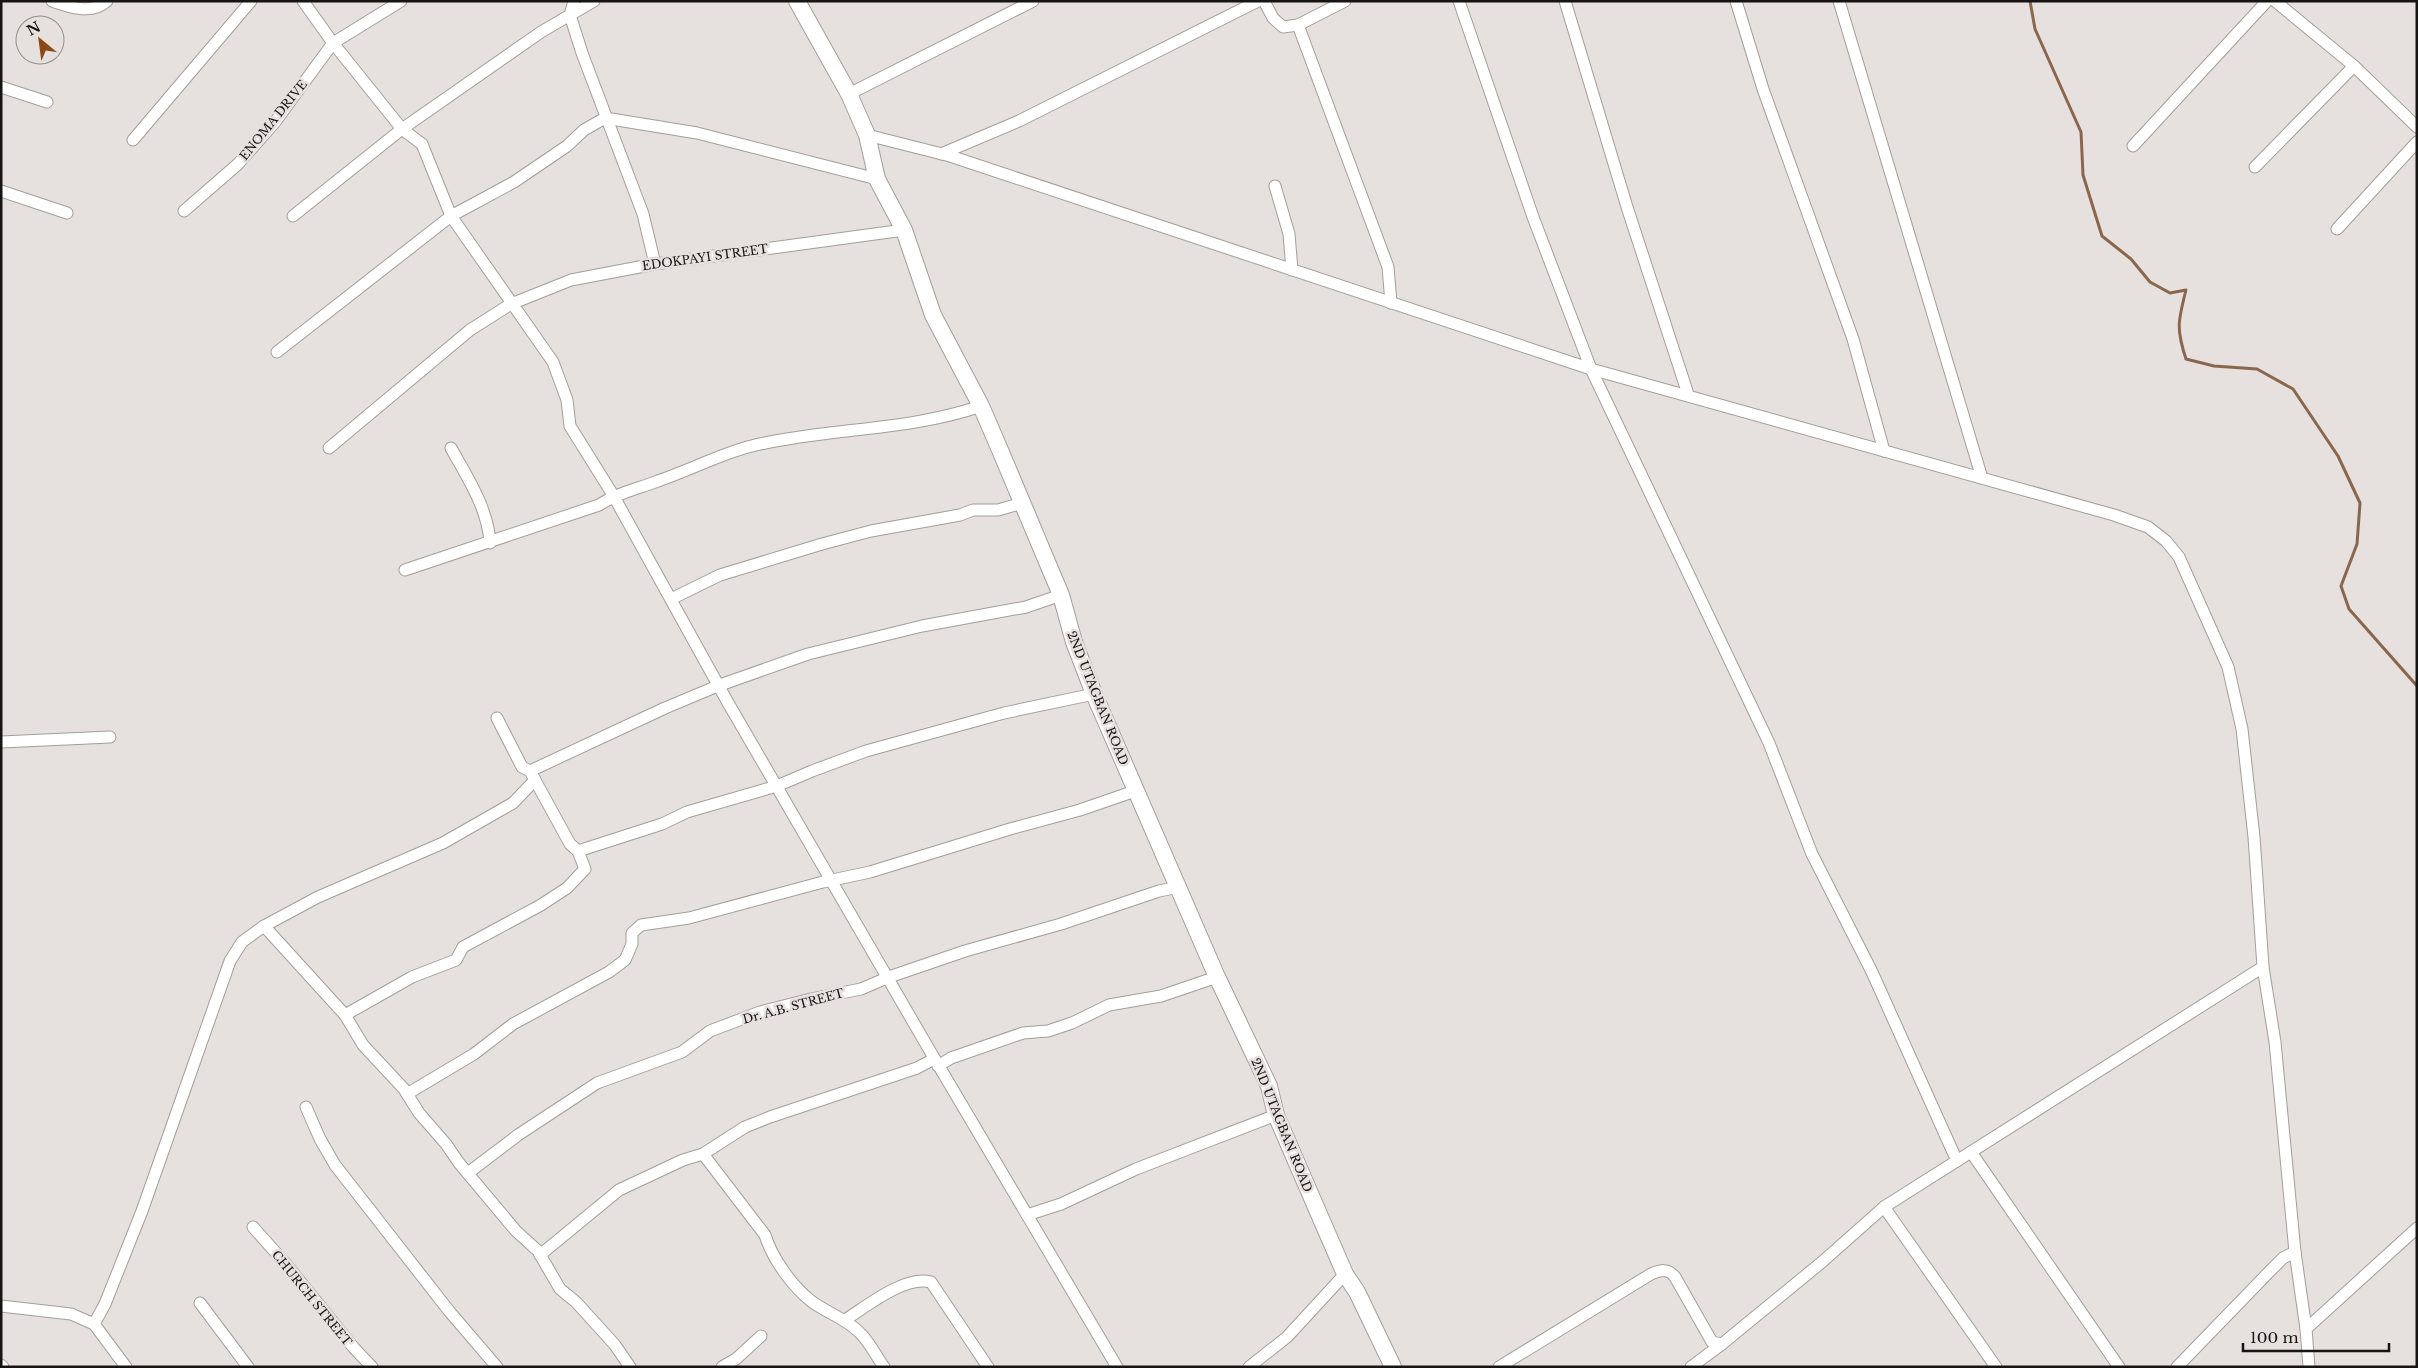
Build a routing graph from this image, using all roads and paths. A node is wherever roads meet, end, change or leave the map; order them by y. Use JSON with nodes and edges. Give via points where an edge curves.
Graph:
{"nodes":[{"id":1,"x":52,"y":1,"type":"edge"},
{"id":2,"x":107,"y":1,"type":"edge"},
{"id":3,"x":251,"y":1,"type":"edge"},
{"id":4,"x":303,"y":1,"type":"edge"},
{"id":5,"x":401,"y":1,"type":"edge"},
{"id":6,"x":574,"y":1,"type":"edge"},
{"id":7,"x":594,"y":1,"type":"edge"},
{"id":8,"x":797,"y":1,"type":"edge"},
{"id":9,"x":1033,"y":1,"type":"edge"},
{"id":10,"x":1258,"y":1,"type":"edge"},
{"id":11,"x":1264,"y":1,"type":"edge"},
{"id":12,"x":1345,"y":1,"type":"edge"},
{"id":13,"x":1459,"y":1,"type":"edge"},
{"id":14,"x":1565,"y":1,"type":"edge"},
{"id":15,"x":1736,"y":1,"type":"edge"},
{"id":16,"x":1839,"y":1,"type":"edge"},
{"id":17,"x":2267,"y":1,"type":"edge"},
{"id":18,"x":2275,"y":1,"type":"edge"},
{"id":19,"x":570,"y":14,"type":"junction"},
{"id":20,"x":1298,"y":25,"type":"junction"},
{"id":21,"x":333,"y":43,"type":"junction"},
{"id":22,"x":2354,"y":66,"type":"junction"},
{"id":23,"x":1,"y":87,"type":"edge"},
{"id":24,"x":849,"y":94,"type":"junction"},
{"id":25,"x":47,"y":102,"type":"dead end"},
{"id":26,"x":605,"y":118,"type":"junction"},
{"id":27,"x":2417,"y":127,"type":"edge"},
{"id":28,"x":402,"y":129,"type":"junction"},
{"id":29,"x":867,"y":135,"type":"junction"},
{"id":30,"x":133,"y":140,"type":"dead end"},
{"id":31,"x":2417,"y":142,"type":"edge"},
{"id":32,"x":2133,"y":146,"type":"dead end"},
{"id":33,"x":941,"y":154,"type":"junction"},
{"id":34,"x":2255,"y":167,"type":"dead end"},
{"id":35,"x":877,"y":179,"type":"junction"},
{"id":36,"x":1275,"y":186,"type":"dead end"},
{"id":37,"x":1,"y":191,"type":"edge"},
{"id":38,"x":184,"y":210,"type":"dead end"},
{"id":39,"x":67,"y":213,"type":"dead end"},
{"id":40,"x":293,"y":216,"type":"dead end"},
{"id":41,"x":451,"y":216,"type":"junction"},
{"id":42,"x":2337,"y":229,"type":"dead end"},
{"id":43,"x":904,"y":230,"type":"junction"},
{"id":44,"x":655,"y":264,"type":"junction"},
{"id":45,"x":1292,"y":270,"type":"junction"},
{"id":46,"x":1391,"y":302,"type":"junction"},
{"id":47,"x":511,"y":304,"type":"junction"},
{"id":48,"x":277,"y":352,"type":"dead end"},
{"id":49,"x":1590,"y":369,"type":"junction"},
{"id":50,"x":1687,"y":391,"type":"dead end"},
{"id":51,"x":981,"y":406,"type":"junction"},
{"id":52,"x":329,"y":448,"type":"dead end"},
{"id":53,"x":451,"y":448,"type":"dead end"},
{"id":54,"x":1884,"y":451,"type":"junction"},
{"id":55,"x":1982,"y":478,"type":"junction"},
{"id":56,"x":614,"y":495,"type":"junction"},
{"id":57,"x":1022,"y":503,"type":"junction"},
{"id":58,"x":490,"y":542,"type":"junction"},
{"id":59,"x":405,"y":570,"type":"dead end"},
{"id":60,"x":1061,"y":595,"type":"junction"},
{"id":61,"x":671,"y":600,"type":"junction"},
{"id":62,"x":720,"y":685,"type":"junction"},
{"id":63,"x":1094,"y":694,"type":"junction"},
{"id":64,"x":497,"y":718,"type":"dead end"},
{"id":65,"x":110,"y":737,"type":"dead end"},
{"id":66,"x":1,"y":742,"type":"edge"},
{"id":67,"x":532,"y":775,"type":"junction"},
{"id":68,"x":777,"y":786,"type":"junction"},
{"id":69,"x":1135,"y":791,"type":"junction"},
{"id":70,"x":578,"y":851,"type":"junction"},
{"id":71,"x":832,"y":881,"type":"junction"},
{"id":72,"x":1179,"y":887,"type":"junction"},
{"id":73,"x":264,"y":926,"type":"junction"},
{"id":74,"x":2263,"y":967,"type":"junction"},
{"id":75,"x":888,"y":977,"type":"junction"},
{"id":76,"x":1217,"y":977,"type":"junction"},
{"id":77,"x":345,"y":1015,"type":"junction"},
{"id":78,"x":936,"y":1062,"type":"junction"},
{"id":79,"x":407,"y":1094,"type":"junction"},
{"id":80,"x":306,"y":1107,"type":"dead end"},
{"id":81,"x":1276,"y":1115,"type":"junction"},
{"id":82,"x":1971,"y":1152,"type":"junction"},
{"id":83,"x":703,"y":1154,"type":"junction"},
{"id":84,"x":1957,"y":1161,"type":"junction"},
{"id":85,"x":468,"y":1173,"type":"junction"},
{"id":86,"x":1884,"y":1207,"type":"junction"},
{"id":87,"x":1027,"y":1215,"type":"junction"},
{"id":88,"x":253,"y":1227,"type":"dead end"},
{"id":89,"x":2417,"y":1228,"type":"edge"},
{"id":90,"x":2295,"y":1252,"type":"junction"},
{"id":91,"x":540,"y":1255,"type":"junction"},
{"id":92,"x":1345,"y":1274,"type":"junction"},
{"id":93,"x":200,"y":1303,"type":"dead end"},
{"id":94,"x":1,"y":1306,"type":"edge"},
{"id":95,"x":845,"y":1320,"type":"junction"},
{"id":96,"x":94,"y":1324,"type":"junction"},
{"id":97,"x":2306,"y":1329,"type":"junction"},
{"id":98,"x":761,"y":1336,"type":"dead end"},
{"id":99,"x":1722,"y":1344,"type":"junction"},
{"id":100,"x":126,"y":1367,"type":"edge"},
{"id":101,"x":248,"y":1367,"type":"edge"},
{"id":102,"x":372,"y":1367,"type":"edge"},
{"id":103,"x":497,"y":1367,"type":"edge"},
{"id":104,"x":630,"y":1367,"type":"edge"},
{"id":105,"x":722,"y":1367,"type":"edge"},
{"id":106,"x":884,"y":1367,"type":"edge"},
{"id":107,"x":988,"y":1367,"type":"edge"},
{"id":108,"x":1117,"y":1367,"type":"edge"},
{"id":109,"x":1249,"y":1367,"type":"edge"},
{"id":110,"x":1393,"y":1367,"type":"edge"},
{"id":111,"x":1499,"y":1367,"type":"edge"},
{"id":112,"x":1691,"y":1367,"type":"edge"},
{"id":113,"x":1996,"y":1367,"type":"edge"},
{"id":114,"x":2119,"y":1367,"type":"edge"},
{"id":115,"x":2177,"y":1367,"type":"edge"},
{"id":116,"x":2309,"y":1367,"type":"edge"}],
"edges":[{"from":1,"to":2,"type":"street","via":[[73,9],[101,6]]},
{"from":3,"to":30,"type":"street"},
{"from":4,"to":21,"type":"street"},
{"from":5,"to":21,"type":"street"},
{"from":6,"to":19,"type":"street"},
{"from":7,"to":19,"type":"street"},
{"from":8,"to":24,"type":"street","name":"2ND UTAGBAN ROAD"},
{"from":9,"to":24,"type":"street"},
{"from":10,"to":33,"type":"street","via":[[1019,121]]},
{"from":11,"to":20,"type":"street","via":[[1272,18],[1283,27]]},
{"from":12,"to":20,"type":"street"},
{"from":13,"to":49,"type":"street","via":[[1533,217]]},
{"from":14,"to":50,"type":"street"},
{"from":15,"to":54,"type":"street","via":[[1763,89],[1854,339]]},
{"from":16,"to":55,"type":"street"},
{"from":17,"to":32,"type":"street"},
{"from":18,"to":22,"type":"street"},
{"from":19,"to":26,"type":"street"},
{"from":19,"to":28,"type":"street"},
{"from":20,"to":46,"type":"street","via":[[1388,267]]},
{"from":21,"to":28,"type":"street"},
{"from":21,"to":38,"type":"street","name":"ENOMA DRIVE","via":[[275,122],[238,164]]},
{"from":22,"to":27,"type":"street"},
{"from":22,"to":34,"type":"street"},
{"from":23,"to":25,"type":"street"},
{"from":24,"to":29,"type":"street","name":"2ND UTAGBAN ROAD"},
{"from":26,"to":35,"type":"street","via":[[697,133]]},
{"from":26,"to":41,"type":"street","via":[[514,182]]},
{"from":26,"to":44,"type":"street","via":[[643,214]]},
{"from":28,"to":40,"type":"street"},
{"from":28,"to":41,"type":"street","via":[[422,144]]},
{"from":29,"to":33,"type":"street"},
{"from":29,"to":35,"type":"street","name":"2ND UTAGBAN ROAD"},
{"from":31,"to":42,"type":"street"},
{"from":33,"to":45,"type":"street"},
{"from":35,"to":43,"type":"street","name":"2ND UTAGBAN ROAD"},
{"from":36,"to":45,"type":"street","via":[[1289,234]]},
{"from":37,"to":39,"type":"street"},
{"from":41,"to":47,"type":"street"},
{"from":41,"to":48,"type":"street"},
{"from":43,"to":44,"type":"street","name":"EDOKPAYI STREET"},
{"from":43,"to":51,"type":"street","name":"2ND UTAGBAN ROAD","via":[[933,315]]},
{"from":44,"to":47,"type":"street","name":"EDOKPAYI STREET","via":[[572,280]]},
{"from":45,"to":46,"type":"street"},
{"from":46,"to":49,"type":"street"},
{"from":47,"to":52,"type":"street","name":"EDOKPAYI STREET","via":[[470,330]]},
{"from":47,"to":56,"type":"street","via":[[553,362],[567,400],[570,426]]},
{"from":49,"to":54,"type":"street"},
{"from":49,"to":84,"type":"street","via":[[1770,742],[1812,854],[1872,972]]},
{"from":51,"to":56,"type":"street","via":[[926,422],[764,443]]},
{"from":51,"to":57,"type":"street","name":"2ND UTAGBAN ROAD"},
{"from":53,"to":58,"type":"street","via":[[475,492],[489,528]]},
{"from":54,"to":55,"type":"street"},
{"from":55,"to":74,"type":"street","via":[[2148,527],[2179,557],[2228,667],[2242,730],[2254,837]]},
{"from":56,"to":58,"type":"street","via":[[599,505]]},
{"from":56,"to":61,"type":"street"},
{"from":57,"to":60,"type":"street","name":"2ND UTAGBAN ROAD"},
{"from":57,"to":61,"type":"street","via":[[998,510],[973,510],[822,544],[720,575]]},
{"from":58,"to":59,"type":"street"},
{"from":60,"to":62,"type":"street","via":[[1026,607],[860,640],[808,654]]},
{"from":60,"to":63,"type":"street","name":"2ND UTAGBAN ROAD","via":[[1074,642]]},
{"from":61,"to":62,"type":"street"},
{"from":62,"to":67,"type":"street"},
{"from":62,"to":68,"type":"street"},
{"from":63,"to":68,"type":"street","via":[[1004,713],[866,751]]},
{"from":63,"to":69,"type":"street","name":"2ND UTAGBAN ROAD"},
{"from":64,"to":67,"type":"street","via":[[522,766]]},
{"from":65,"to":66,"type":"street"},
{"from":67,"to":70,"type":"street","via":[[570,844]]},
{"from":67,"to":73,"type":"street","via":[[513,803],[443,843],[318,898]]},
{"from":68,"to":70,"type":"street","via":[[687,812],[662,824]]},
{"from":68,"to":71,"type":"street"},
{"from":69,"to":71,"type":"street","via":[[1080,810]]},
{"from":69,"to":72,"type":"street","name":"2ND UTAGBAN ROAD"},
{"from":70,"to":77,"type":"street","via":[[585,869],[568,888],[462,947],[456,960],[412,977]]},
{"from":71,"to":75,"type":"street"},
{"from":71,"to":79,"type":"street","via":[[689,918],[641,925],[632,933],[632,944],[625,960],[609,972],[513,1024],[474,1054]]},
{"from":72,"to":75,"type":"street","name":"Dr. A.B. STREET"},
{"from":72,"to":76,"type":"street","name":"2ND UTAGBAN ROAD"},
{"from":73,"to":77,"type":"street"},
{"from":73,"to":96,"type":"street","via":[[242,942],[230,961],[142,1211]]},
{"from":74,"to":82,"type":"street"},
{"from":74,"to":90,"type":"street","via":[[2275,1042]]},
{"from":75,"to":78,"type":"street"},
{"from":75,"to":85,"type":"street","name":"Dr. A.B. STREET","via":[[861,989],[811,999],[736,1021],[710,1031],[682,1052],[597,1083],[518,1135]]},
{"from":76,"to":78,"type":"street","via":[[1161,996],[1109,1005],[1048,1031],[1023,1034]]},
{"from":76,"to":81,"type":"street","name":"2ND UTAGBAN ROAD","via":[[1269,1086]]},
{"from":77,"to":79,"type":"street","via":[[363,1045]]},
{"from":78,"to":83,"type":"street","via":[[770,1117],[745,1127]]},
{"from":78,"to":87,"type":"street"},
{"from":79,"to":85,"type":"street"},
{"from":80,"to":103,"type":"street","via":[[335,1165]]},
{"from":81,"to":87,"type":"street"},
{"from":81,"to":92,"type":"street","name":"2ND UTAGBAN ROAD"},
{"from":82,"to":84,"type":"street"},
{"from":82,"to":114,"type":"street"},
{"from":83,"to":91,"type":"street","via":[[619,1190]]},
{"from":83,"to":95,"type":"street","via":[[765,1235],[768,1246],[788,1275],[811,1300]]},
{"from":84,"to":86,"type":"street"},
{"from":85,"to":91,"type":"street"},
{"from":86,"to":99,"type":"street"},
{"from":86,"to":113,"type":"street"},
{"from":87,"to":108,"type":"street"},
{"from":88,"to":102,"type":"street","name":"CHURCH STREET"},
{"from":89,"to":97,"type":"street"},
{"from":90,"to":97,"type":"street"},
{"from":90,"to":115,"type":"street","via":[[2277,1265]]},
{"from":91,"to":104,"type":"street","via":[[560,1289],[615,1345]]},
{"from":92,"to":109,"type":"street","via":[[1287,1337]]},
{"from":92,"to":110,"type":"street","name":"2ND UTAGBAN ROAD"},
{"from":93,"to":101,"type":"street"},
{"from":94,"to":96,"type":"street","via":[[71,1314]]},
{"from":95,"to":106,"type":"street","via":[[867,1340]]},
{"from":95,"to":107,"type":"street","via":[[888,1292],[921,1279],[931,1282]]},
{"from":96,"to":100,"type":"street"},
{"from":97,"to":116,"type":"street"},
{"from":98,"to":105,"type":"street"},
{"from":99,"to":111,"type":"street","via":[[1712,1342],[1675,1277],[1664,1270],[1651,1274]]},
{"from":99,"to":112,"type":"street"}]}
